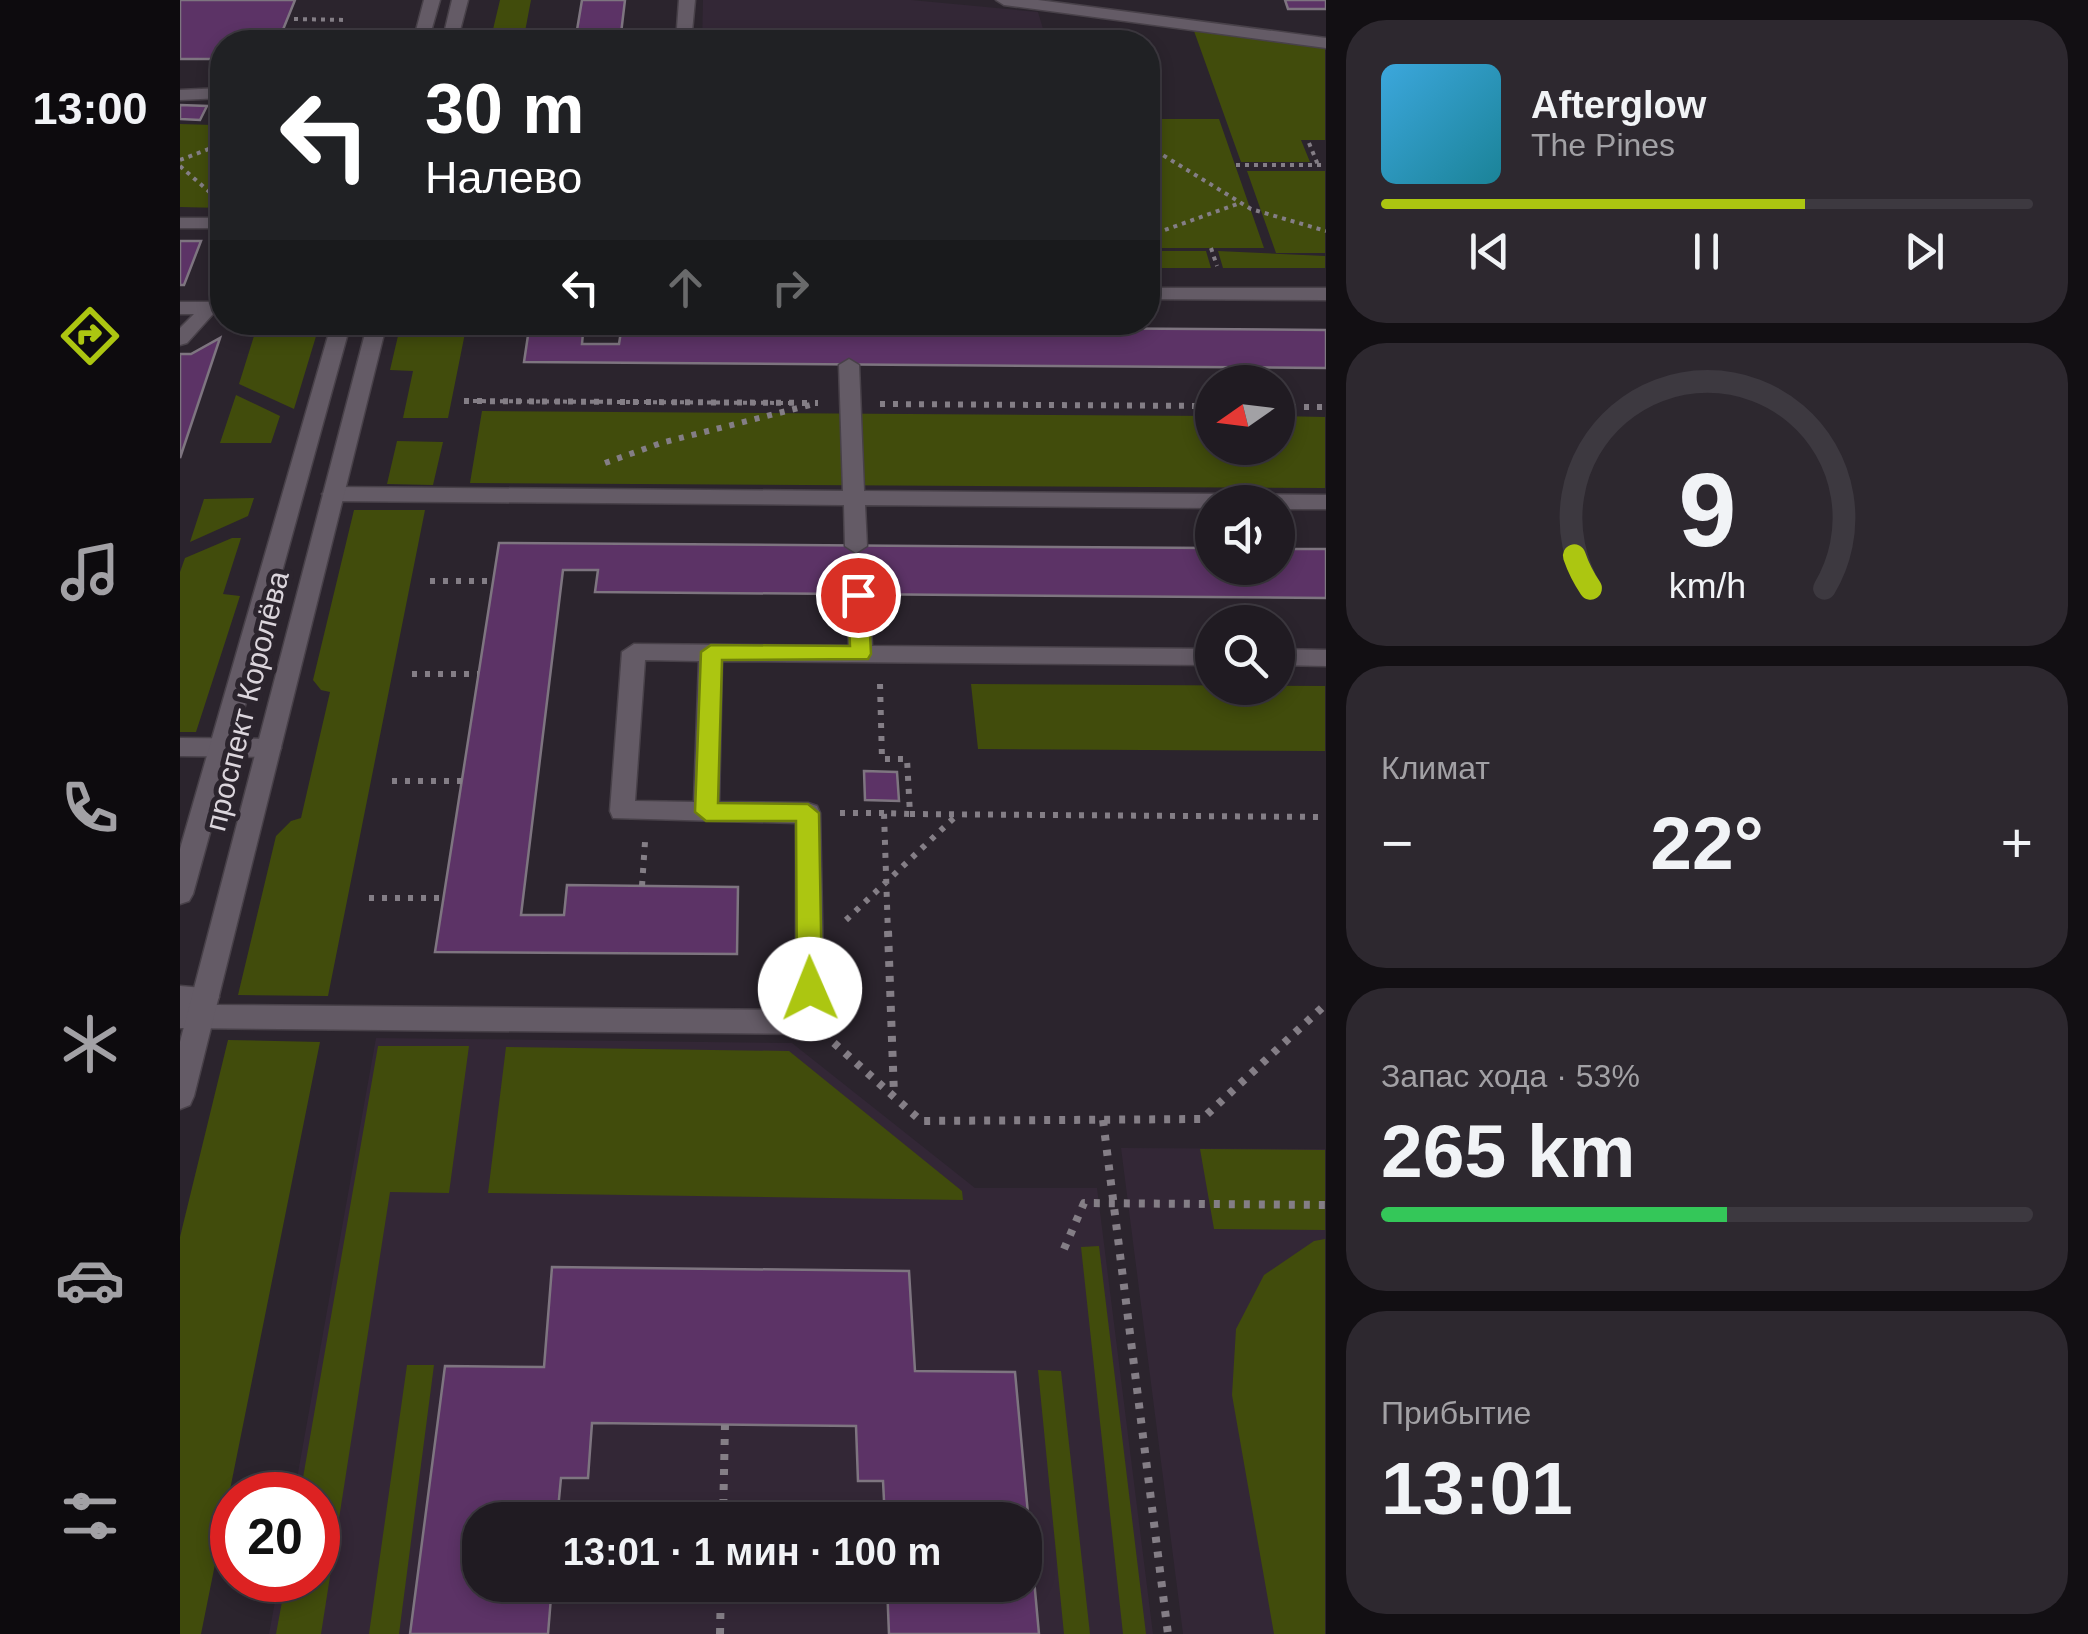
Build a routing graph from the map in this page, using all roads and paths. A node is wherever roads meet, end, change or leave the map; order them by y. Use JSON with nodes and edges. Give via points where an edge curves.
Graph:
{"nodes":[{"id":1,"x":432,"y":0,"type":"edge"},
{"id":2,"x":460,"y":0,"type":"edge"},
{"id":3,"x":687,"y":0,"type":"edge"},
{"id":4,"x":1004,"y":0,"type":"edge"},
{"id":5,"x":294,"y":20,"type":"dead end"},
{"id":6,"x":346,"y":20,"type":"dead end"},
{"id":7,"x":423,"y":30,"type":"edge"},
{"id":8,"x":452,"y":30,"type":"edge"},
{"id":9,"x":685,"y":30,"type":"edge"},
{"id":10,"x":1326,"y":43,"type":"edge"},
{"id":11,"x":180,"y":80,"type":"edge"},
{"id":12,"x":210,"y":80,"type":"edge"},
{"id":13,"x":210,"y":94,"type":"edge"},
{"id":14,"x":180,"y":95,"type":"edge"},
{"id":15,"x":1309,"y":143,"type":"dead end"},
{"id":16,"x":210,"y":149,"type":"edge"},
{"id":17,"x":1160,"y":153,"type":"edge"},
{"id":18,"x":180,"y":163,"type":"edge"},
{"id":19,"x":1236,"y":165,"type":"dead end"},
{"id":20,"x":1322,"y":165,"type":"edge"},
{"id":21,"x":210,"y":192,"type":"edge"},
{"id":22,"x":1240,"y":203,"type":"junction"},
{"id":23,"x":180,"y":223,"type":"edge"},
{"id":24,"x":210,"y":223,"type":"edge"},
{"id":25,"x":1326,"y":230,"type":"edge"},
{"id":26,"x":1160,"y":232,"type":"edge"},
{"id":27,"x":1212,"y":248,"type":"dead end"},
{"id":28,"x":1218,"y":270,"type":"dead end"},
{"id":29,"x":1160,"y":294,"type":"edge"},
{"id":30,"x":1326,"y":294,"type":"edge"},
{"id":31,"x":180,"y":308,"type":"edge"},
{"id":32,"x":210,"y":308,"type":"edge"},
{"id":33,"x":210,"y":311,"type":"edge"},
{"id":34,"x":338,"y":335,"type":"edge"},
{"id":35,"x":375,"y":335,"type":"edge"},
{"id":36,"x":180,"y":339,"type":"edge"},
{"id":37,"x":849,"y":365,"type":"dead end"},
{"id":38,"x":818,"y":403,"type":"dead end"},
{"id":39,"x":1295,"y":406,"type":"edge"},
{"id":40,"x":1326,"y":407,"type":"edge"},
{"id":41,"x":588,"y":469,"type":"dead end"},
{"id":42,"x":333,"y":494,"type":"junction"},
{"id":43,"x":855,"y":498,"type":"junction"},
{"id":44,"x":1326,"y":502,"type":"edge"},
{"id":45,"x":856,"y":546,"type":"dead end"},
{"id":46,"x":430,"y":581,"type":"dead end"},
{"id":47,"x":493,"y":581,"type":"dead end"},
{"id":48,"x":858,"y":595,"type":"dead end"},
{"id":49,"x":711,"y":652,"type":"junction"},
{"id":50,"x":870,"y":654,"type":"junction"},
{"id":51,"x":1195,"y":657,"type":"edge"},
{"id":52,"x":1295,"y":657,"type":"edge"},
{"id":53,"x":1326,"y":658,"type":"edge"},
{"id":54,"x":412,"y":674,"type":"dead end"},
{"id":55,"x":478,"y":674,"type":"dead end"},
{"id":56,"x":180,"y":746,"type":"edge"},
{"id":57,"x":222,"y":747,"type":"junction"},
{"id":58,"x":269,"y":748,"type":"junction"},
{"id":59,"x":462,"y":780,"type":"dead end"},
{"id":60,"x":392,"y":781,"type":"dead end"},
{"id":61,"x":648,"y":811,"type":"junction"},
{"id":62,"x":706,"y":812,"type":"junction"},
{"id":63,"x":910,"y":814,"type":"junction"},
{"id":64,"x":958,"y":814,"type":"junction"},
{"id":65,"x":1326,"y":817,"type":"edge"},
{"id":66,"x":886,"y":879,"type":"junction"},
{"id":67,"x":181,"y":886,"type":"edge"},
{"id":68,"x":642,"y":886,"type":"dead end"},
{"id":69,"x":369,"y":898,"type":"dead end"},
{"id":70,"x":444,"y":898,"type":"dead end"},
{"id":71,"x":1326,"y":1004,"type":"edge"},
{"id":72,"x":191,"y":1006,"type":"edge"},
{"id":73,"x":810,"y":1022,"type":"junction"},
{"id":74,"x":180,"y":1096,"type":"edge"},
{"id":75,"x":894,"y":1097,"type":"junction"},
{"id":76,"x":1102,"y":1120,"type":"junction"},
{"id":77,"x":1113,"y":1204,"type":"junction"},
{"id":78,"x":1326,"y":1205,"type":"edge"},
{"id":79,"x":1064,"y":1249,"type":"dead end"},
{"id":80,"x":725,"y":1425,"type":"dead end"},
{"id":81,"x":723,"y":1502,"type":"edge"},
{"id":82,"x":721,"y":1602,"type":"edge"},
{"id":83,"x":720,"y":1634,"type":"edge"},
{"id":84,"x":1168,"y":1634,"type":"edge"}],
"edges":[{"from":1,"to":7,"type":"street"},
{"from":2,"to":8,"type":"street"},
{"from":3,"to":9,"type":"street"},
{"from":4,"to":10,"type":"street"},
{"from":5,"to":6,"type":"path"},
{"from":11,"to":12,"type":"street"},
{"from":13,"to":14,"type":"street"},
{"from":15,"to":20,"type":"path"},
{"from":16,"to":18,"type":"path"},
{"from":17,"to":22,"type":"path"},
{"from":18,"to":21,"type":"path"},
{"from":19,"to":20,"type":"path"},
{"from":22,"to":25,"type":"path"},
{"from":22,"to":26,"type":"path"},
{"from":23,"to":24,"type":"street"},
{"from":27,"to":28,"type":"path"},
{"from":29,"to":30,"type":"street"},
{"from":31,"to":32,"type":"street"},
{"from":33,"to":36,"type":"street"},
{"from":34,"to":57,"type":"street","name":"проспект Королёва"},
{"from":35,"to":42,"type":"street","name":"проспект Королёва"},
{"from":37,"to":43,"type":"street"},
{"from":38,"to":41,"type":"path"},
{"from":39,"to":40,"type":"path"},
{"from":42,"to":43,"type":"street"},
{"from":42,"to":58,"type":"street","name":"проспект Королёва"},
{"from":43,"to":44,"type":"street"},
{"from":43,"to":45,"type":"street"},
{"from":46,"to":47,"type":"path"},
{"from":48,"to":50,"type":"street"},
{"from":49,"to":50,"type":"street"},
{"from":49,"to":61,"type":"street","via":[[634,652],[622,811]]},
{"from":49,"to":62,"type":"street"},
{"from":50,"to":51,"type":"street"},
{"from":50,"to":63,"type":"path","via":[[882,758],[907,759]]},
{"from":52,"to":53,"type":"street"},
{"from":54,"to":55,"type":"path"},
{"from":56,"to":57,"type":"street"},
{"from":57,"to":58,"type":"street"},
{"from":57,"to":67,"type":"street","name":"проспект Королёва"},
{"from":58,"to":72,"type":"street","name":"проспект Королёва"},
{"from":59,"to":60,"type":"path"},
{"from":61,"to":62,"type":"street"},
{"from":61,"to":68,"type":"path"},
{"from":62,"to":73,"type":"street","via":[[808,813]]},
{"from":63,"to":64,"type":"path"},
{"from":63,"to":66,"type":"path","via":[[884,813]]},
{"from":64,"to":65,"type":"path"},
{"from":64,"to":66,"type":"path"},
{"from":66,"to":75,"type":"path"},
{"from":69,"to":70,"type":"path"},
{"from":71,"to":76,"type":"path","via":[[1202,1119]]},
{"from":72,"to":73,"type":"street"},
{"from":72,"to":74,"type":"street","name":"проспект Королёва"},
{"from":73,"to":75,"type":"path"},
{"from":75,"to":76,"type":"path","via":[[921,1121]]},
{"from":76,"to":77,"type":"path"},
{"from":77,"to":78,"type":"path"},
{"from":77,"to":79,"type":"path","via":[[1084,1203]]},
{"from":77,"to":84,"type":"path"},
{"from":80,"to":81,"type":"path"},
{"from":82,"to":83,"type":"path"}]}
